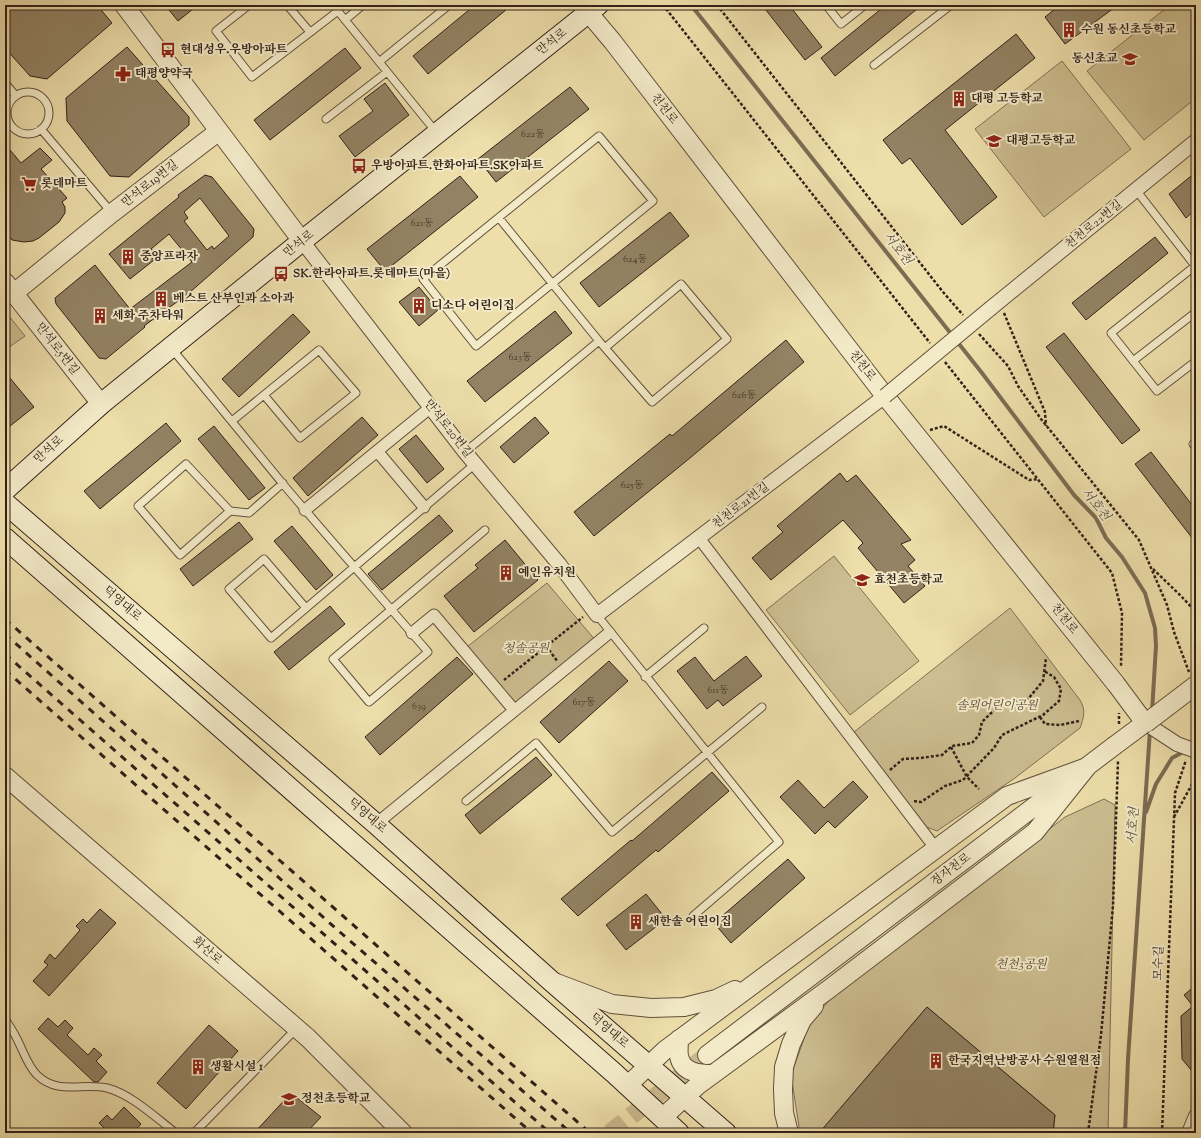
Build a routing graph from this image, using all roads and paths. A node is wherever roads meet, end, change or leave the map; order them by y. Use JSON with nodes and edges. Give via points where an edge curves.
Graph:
{"nodes":[{"id":1,"x":124,"y":5,"type":"edge"},
{"id":2,"x":249,"y":5,"type":"edge"},
{"id":3,"x":287,"y":5,"type":"edge"},
{"id":4,"x":333,"y":5,"type":"edge"},
{"id":5,"x":363,"y":5,"type":"edge"},
{"id":6,"x":449,"y":5,"type":"edge"},
{"id":7,"x":826,"y":5,"type":"edge"},
{"id":8,"x":865,"y":5,"type":"edge"},
{"id":9,"x":937,"y":5,"type":"edge"},
{"id":10,"x":951,"y":5,"type":"edge"},
{"id":11,"x":590,"y":8,"type":"edge"},
{"id":12,"x":338,"y":11,"type":"junction"},
{"id":13,"x":942,"y":12,"type":"junction"},
{"id":14,"x":345,"y":20,"type":"junction"},
{"id":15,"x":310,"y":32,"type":"junction"},
{"id":16,"x":379,"y":62,"type":"junction"},
{"id":17,"x":874,"y":65,"type":"dead end"},
{"id":18,"x":387,"y":72,"type":"junction"},
{"id":19,"x":5,"y":83,"type":"edge"},
{"id":20,"x":16,"y":96,"type":"junction"},
{"id":21,"x":326,"y":119,"type":"dead end"},
{"id":22,"x":41,"y":129,"type":"junction"},
{"id":23,"x":219,"y":131,"type":"junction"},
{"id":24,"x":437,"y":134,"type":"junction"},
{"id":25,"x":1196,"y":141,"type":"edge"},
{"id":26,"x":1136,"y":190,"type":"junction"},
{"id":27,"x":112,"y":213,"type":"junction"},
{"id":28,"x":499,"y":218,"type":"junction"},
{"id":29,"x":302,"y":241,"type":"junction"},
{"id":30,"x":1196,"y":266,"type":"edge"},
{"id":31,"x":553,"y":284,"type":"junction"},
{"id":32,"x":9,"y":288,"type":"edge"},
{"id":33,"x":996,"y":305,"type":"junction"},
{"id":34,"x":1196,"y":312,"type":"edge"},
{"id":35,"x":599,"y":341,"type":"junction"},
{"id":36,"x":171,"y":348,"type":"junction"},
{"id":37,"x":606,"y":348,"type":"junction"},
{"id":38,"x":1196,"y":360,"type":"edge"},
{"id":39,"x":1134,"y":361,"type":"junction"},
{"id":40,"x":264,"y":395,"type":"junction"},
{"id":41,"x":885,"y":396,"type":"junction"},
{"id":42,"x":101,"y":404,"type":"junction"},
{"id":43,"x":430,"y":407,"type":"junction"},
{"id":44,"x":232,"y":421,"type":"junction"},
{"id":45,"x":1046,"y":426,"type":"dead end"},
{"id":46,"x":916,"y":434,"type":"junction"},
{"id":47,"x":1196,"y":442,"type":"edge"},
{"id":48,"x":1196,"y":448,"type":"edge"},
{"id":49,"x":377,"y":451,"type":"junction"},
{"id":50,"x":465,"y":452,"type":"junction"},
{"id":51,"x":475,"y":464,"type":"junction"},
{"id":52,"x":1039,"y":479,"type":"dead end"},
{"id":53,"x":283,"y":483,"type":"junction"},
{"id":54,"x":5,"y":490,"type":"edge"},
{"id":55,"x":5,"y":503,"type":"edge"},
{"id":56,"x":424,"y":507,"type":"junction"},
{"id":57,"x":305,"y":510,"type":"junction"},
{"id":58,"x":230,"y":511,"type":"junction"},
{"id":59,"x":485,"y":530,"type":"dead end"},
{"id":60,"x":5,"y":538,"type":"edge"},
{"id":61,"x":699,"y":538,"type":"junction"},
{"id":62,"x":354,"y":567,"type":"junction"},
{"id":63,"x":1151,"y":568,"type":"dead end"},
{"id":64,"x":306,"y":608,"type":"junction"},
{"id":65,"x":392,"y":610,"type":"junction"},
{"id":66,"x":594,"y":612,"type":"junction"},
{"id":67,"x":1196,"y":612,"type":"edge"},
{"id":68,"x":704,"y":628,"type":"dead end"},
{"id":69,"x":412,"y":633,"type":"junction"},
{"id":70,"x":610,"y":633,"type":"junction"},
{"id":71,"x":546,"y":646,"type":"junction"},
{"id":72,"x":1046,"y":658,"type":"dead end"},
{"id":73,"x":565,"y":669,"type":"junction"},
{"id":74,"x":1044,"y":671,"type":"junction"},
{"id":75,"x":645,"y":677,"type":"junction"},
{"id":76,"x":1196,"y":685,"type":"edge"},
{"id":77,"x":495,"y":687,"type":"junction"},
{"id":78,"x":762,"y":707,"type":"dead end"},
{"id":79,"x":514,"y":710,"type":"junction"},
{"id":80,"x":1040,"y":717,"type":"junction"},
{"id":81,"x":1079,"y":722,"type":"dead end"},
{"id":82,"x":1145,"y":723,"type":"junction"},
{"id":83,"x":951,"y":747,"type":"junction"},
{"id":84,"x":1196,"y":750,"type":"edge"},
{"id":85,"x":707,"y":752,"type":"junction"},
{"id":86,"x":1087,"y":767,"type":"junction"},
{"id":87,"x":886,"y":775,"type":"dead end"},
{"id":88,"x":5,"y":776,"type":"edge"},
{"id":89,"x":967,"y":776,"type":"junction"},
{"id":90,"x":1196,"y":777,"type":"edge"},
{"id":91,"x":979,"y":789,"type":"dead end"},
{"id":92,"x":1174,"y":793,"type":"dead end"},
{"id":93,"x":466,"y":801,"type":"dead end"},
{"id":94,"x":909,"y":801,"type":"dead end"},
{"id":95,"x":1174,"y":817,"type":"junction"},
{"id":96,"x":376,"y":824,"type":"junction"},
{"id":97,"x":936,"y":849,"type":"junction"},
{"id":98,"x":693,"y":916,"type":"dead end"},
{"id":99,"x":765,"y":976,"type":"junction"},
{"id":100,"x":550,"y":980,"type":"junction"},
{"id":101,"x":829,"y":989,"type":"junction"},
{"id":102,"x":5,"y":1019,"type":"edge"},
{"id":103,"x":297,"y":1028,"type":"junction"},
{"id":104,"x":680,"y":1039,"type":"junction"},
{"id":105,"x":707,"y":1055,"type":"tunnel mouth"},
{"id":106,"x":648,"y":1065,"type":"junction"},
{"id":107,"x":713,"y":1074,"type":"junction"},
{"id":108,"x":627,"y":1086,"type":"junction"},
{"id":109,"x":685,"y":1097,"type":"junction"},
{"id":110,"x":1196,"y":1116,"type":"edge"},
{"id":111,"x":662,"y":1118,"type":"junction"},
{"id":112,"x":176,"y":1133,"type":"edge"},
{"id":113,"x":194,"y":1133,"type":"edge"},
{"id":114,"x":403,"y":1133,"type":"edge"},
{"id":115,"x":679,"y":1133,"type":"edge"},
{"id":116,"x":726,"y":1133,"type":"edge"},
{"id":117,"x":789,"y":1133,"type":"edge"},
{"id":118,"x":1162,"y":1133,"type":"edge"},
{"id":119,"x":1188,"y":1133,"type":"edge"}],
"edges":[{"from":1,"to":23,"type":"street"},
{"from":2,"to":15,"type":"lane","via":[[216,31],[252,77]]},
{"from":3,"to":15,"type":"lane"},
{"from":4,"to":12,"type":"lane"},
{"from":5,"to":14,"type":"lane"},
{"from":6,"to":16,"type":"lane"},
{"from":7,"to":8,"type":"lane","via":[[841,24]]},
{"from":9,"to":13,"type":"lane"},
{"from":10,"to":13,"type":"lane"},
{"from":11,"to":24,"type":"main road","name":"만석로"},
{"from":11,"to":41,"type":"street","name":"천천로"},
{"from":12,"to":14,"type":"lane"},
{"from":12,"to":15,"type":"lane"},
{"from":13,"to":17,"type":"lane"},
{"from":14,"to":16,"type":"lane"},
{"from":16,"to":18,"type":"lane"},
{"from":18,"to":21,"type":"lane"},
{"from":18,"to":24,"type":"lane"},
{"from":19,"to":20,"type":"lane"},
{"from":20,"to":22,"type":"lane","via":[[22,93],[35,93],[45,101],[49,114]]},
{"from":20,"to":22,"type":"lane","via":[[11,100],[7,113],[12,126],[24,134]]},
{"from":22,"to":27,"type":"lane","name":"만석로19번길"},
{"from":23,"to":27,"type":"street","name":"만석로19번길"},
{"from":23,"to":29,"type":"street"},
{"from":24,"to":29,"type":"main road","name":"만석로"},
{"from":25,"to":26,"type":"street","name":"천천로22번길"},
{"from":26,"to":30,"type":"lane"},
{"from":26,"to":33,"type":"street","name":"천천로22번길"},
{"from":27,"to":32,"type":"street","name":"만석로5번길"},
{"from":28,"to":31,"type":"lane"},
{"from":28,"to":31,"type":"lane","via":[[423,278],[476,346]]},
{"from":28,"to":31,"type":"lane","via":[[599,136],[653,202]]},
{"from":29,"to":36,"type":"main road","name":"만석로"},
{"from":29,"to":43,"type":"street","name":"만석로20번길"},
{"from":30,"to":39,"type":"lane","via":[[1111,333]]},
{"from":31,"to":35,"type":"lane"},
{"from":32,"to":42,"type":"street","name":"만석로5번길"},
{"from":33,"to":41,"type":"street","name":"천천로22번길","bridge":true},
{"from":33,"to":45,"type":"path","via":[[1045,412]]},
{"from":34,"to":39,"type":"lane"},
{"from":35,"to":37,"type":"lane"},
{"from":35,"to":50,"type":"lane"},
{"from":36,"to":42,"type":"main road","name":"만석로"},
{"from":36,"to":44,"type":"lane"},
{"from":37,"to":37,"type":"lane","via":[[652,402],[728,339],[681,284]]},
{"from":38,"to":39,"type":"lane","via":[[1157,391]]},
{"from":40,"to":40,"type":"lane","via":[[319,350],[356,393],[300,438]]},
{"from":40,"to":44,"type":"lane"},
{"from":41,"to":46,"type":"street","name":"천천로"},
{"from":41,"to":61,"type":"street","name":"천천로21번길"},
{"from":42,"to":54,"type":"main road","name":"만석로"},
{"from":43,"to":49,"type":"street"},
{"from":43,"to":50,"type":"street","name":"만석로20번길"},
{"from":44,"to":53,"type":"lane"},
{"from":46,"to":52,"type":"path","via":[[944,426],[1029,480]]},
{"from":46,"to":82,"type":"street","name":"천천로","bridge":true},
{"from":47,"to":48,"type":"lane","via":[[1193,444]]},
{"from":49,"to":56,"type":"street"},
{"from":49,"to":57,"type":"street"},
{"from":50,"to":51,"type":"street","name":"만석로20번길"},
{"from":51,"to":56,"type":"lane"},
{"from":51,"to":66,"type":"street","name":"만석로20번길","via":[[559,564]]},
{"from":53,"to":57,"type":"lane"},
{"from":53,"to":58,"type":"lane","via":[[249,513]]},
{"from":55,"to":96,"type":"main road","name":"덕영대로"},
{"from":56,"to":62,"type":"lane"},
{"from":57,"to":62,"type":"lane"},
{"from":58,"to":58,"type":"lane","via":[[180,555],[138,506],[186,464]]},
{"from":59,"to":65,"type":"lane"},
{"from":60,"to":108,"type":"main road"},
{"from":61,"to":66,"type":"street","name":"천천로21번길"},
{"from":61,"to":97,"type":"street"},
{"from":62,"to":64,"type":"lane"},
{"from":62,"to":65,"type":"lane"},
{"from":63,"to":67,"type":"path"},
{"from":64,"to":64,"type":"lane","via":[[271,638],[229,589],[264,560]]},
{"from":65,"to":69,"type":"lane"},
{"from":65,"to":69,"type":"lane","via":[[333,659],[369,702],[428,652]]},
{"from":66,"to":70,"type":"lane"},
{"from":66,"to":71,"type":"path"},
{"from":68,"to":75,"type":"lane"},
{"from":69,"to":77,"type":"street","via":[[434,615]]},
{"from":70,"to":73,"type":"street"},
{"from":70,"to":75,"type":"lane"},
{"from":71,"to":73,"type":"path"},
{"from":71,"to":77,"type":"path"},
{"from":72,"to":74,"type":"path"},
{"from":73,"to":79,"type":"street"},
{"from":74,"to":80,"type":"path","via":[[1054,677],[1061,689],[1058,701]]},
{"from":74,"to":83,"type":"path","via":[[1043,681],[1028,699],[1006,702],[982,722],[979,735],[972,743]]},
{"from":75,"to":85,"type":"lane"},
{"from":76,"to":82,"type":"street","name":"정자천로","bridge":true},
{"from":77,"to":79,"type":"street"},
{"from":78,"to":85,"type":"lane"},
{"from":79,"to":96,"type":"street"},
{"from":80,"to":81,"type":"path","via":[[1045,724]]},
{"from":80,"to":89,"type":"path","via":[[1002,735],[994,748]]},
{"from":82,"to":84,"type":"street","via":[[1177,744]]},
{"from":82,"to":86,"type":"street","name":"정자천로","bridge":true},
{"from":83,"to":87,"type":"path","via":[[942,755],[903,759]]},
{"from":83,"to":89,"type":"path"},
{"from":85,"to":93,"type":"lane","via":[[612,832],[536,743]]},
{"from":85,"to":98,"type":"lane","via":[[779,842]]},
{"from":86,"to":97,"type":"street","via":[[1007,796]]},
{"from":86,"to":101,"type":"street","via":[[1035,832]]},
{"from":86,"to":105,"type":"street","name":"정자천로"},
{"from":88,"to":103,"type":"street","name":"화산로"},
{"from":89,"to":91,"type":"path"},
{"from":89,"to":94,"type":"path","via":[[963,780],[944,786],[921,802]]},
{"from":90,"to":95,"type":"path"},
{"from":92,"to":95,"type":"path","name":"모수길"},
{"from":95,"to":118,"type":"path","name":"모수길"},
{"from":96,"to":100,"type":"main road","name":"덕영대로"},
{"from":97,"to":99,"type":"street"},
{"from":99,"to":100,"type":"street","via":[[716,998],[684,1007],[651,1008],[612,1004]]},
{"from":99,"to":104,"type":"street"},
{"from":100,"to":106,"type":"main road","name":"덕영대로"},
{"from":101,"to":107,"type":"street"},
{"from":101,"to":117,"type":"street","via":[[802,1020],[784,1067],[784,1113]]},
{"from":102,"to":112,"type":"lane","via":[[36,1074],[50,1085],[63,1088],[106,1088],[124,1094]]},
{"from":103,"to":113,"type":"lane"},
{"from":103,"to":114,"type":"street","name":"화산로"},
{"from":104,"to":106,"type":"street"},
{"from":104,"to":107,"type":"street","via":[[679,1056],[684,1066],[697,1074]]},
{"from":106,"to":108,"type":"street"},
{"from":106,"to":109,"type":"main road","name":"덕영대로"},
{"from":107,"to":109,"type":"street"},
{"from":108,"to":111,"type":"main road"},
{"from":109,"to":111,"type":"street"},
{"from":109,"to":116,"type":"main road","name":"덕영대로"},
{"from":110,"to":119,"type":"street"},
{"from":111,"to":115,"type":"main road"}]}
